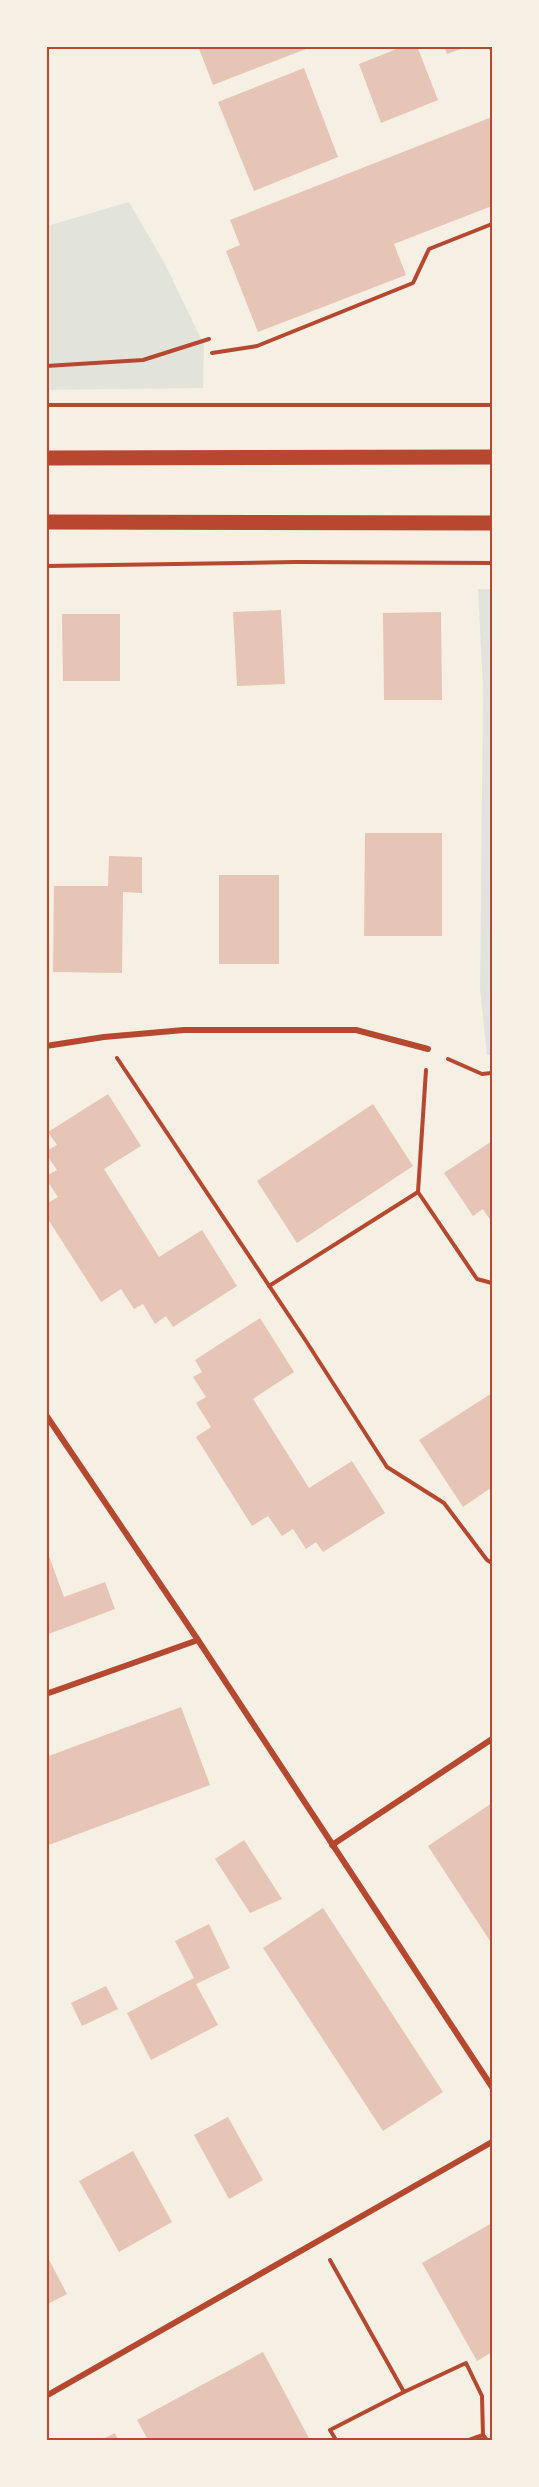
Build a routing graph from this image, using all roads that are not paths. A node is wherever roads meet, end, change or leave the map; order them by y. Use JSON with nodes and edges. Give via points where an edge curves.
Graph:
{"nodes":[{"id":1,"x":492,"y":457,"type":"edge"},
{"id":2,"x":46,"y":458,"type":"edge"},
{"id":3,"x":46,"y":522,"type":"edge"},
{"id":4,"x":492,"y":523,"type":"edge"},
{"id":5,"x":46,"y":1046,"type":"edge"},
{"id":6,"x":428,"y":1049,"type":"road end"},
{"id":7,"x":46,"y":1415,"type":"edge"},
{"id":8,"x":198,"y":1640,"type":"junction"},
{"id":9,"x":46,"y":1694,"type":"edge"},
{"id":10,"x":492,"y":1739,"type":"edge"},
{"id":11,"x":332,"y":1845,"type":"junction"},
{"id":12,"x":492,"y":2087,"type":"edge"},
{"id":13,"x":492,"y":2142,"type":"edge"},
{"id":14,"x":46,"y":2396,"type":"edge"}],
"edges":[{"from":1,"to":2,"type":"main road"},
{"from":3,"to":4,"type":"main road"},
{"from":5,"to":6,"type":"street","via":[[184,1030],[356,1030]]},
{"from":7,"to":8,"type":"street"},
{"from":8,"to":9,"type":"street"},
{"from":8,"to":11,"type":"street"},
{"from":10,"to":11,"type":"street"},
{"from":11,"to":12,"type":"street"},
{"from":13,"to":14,"type":"street"}]}
